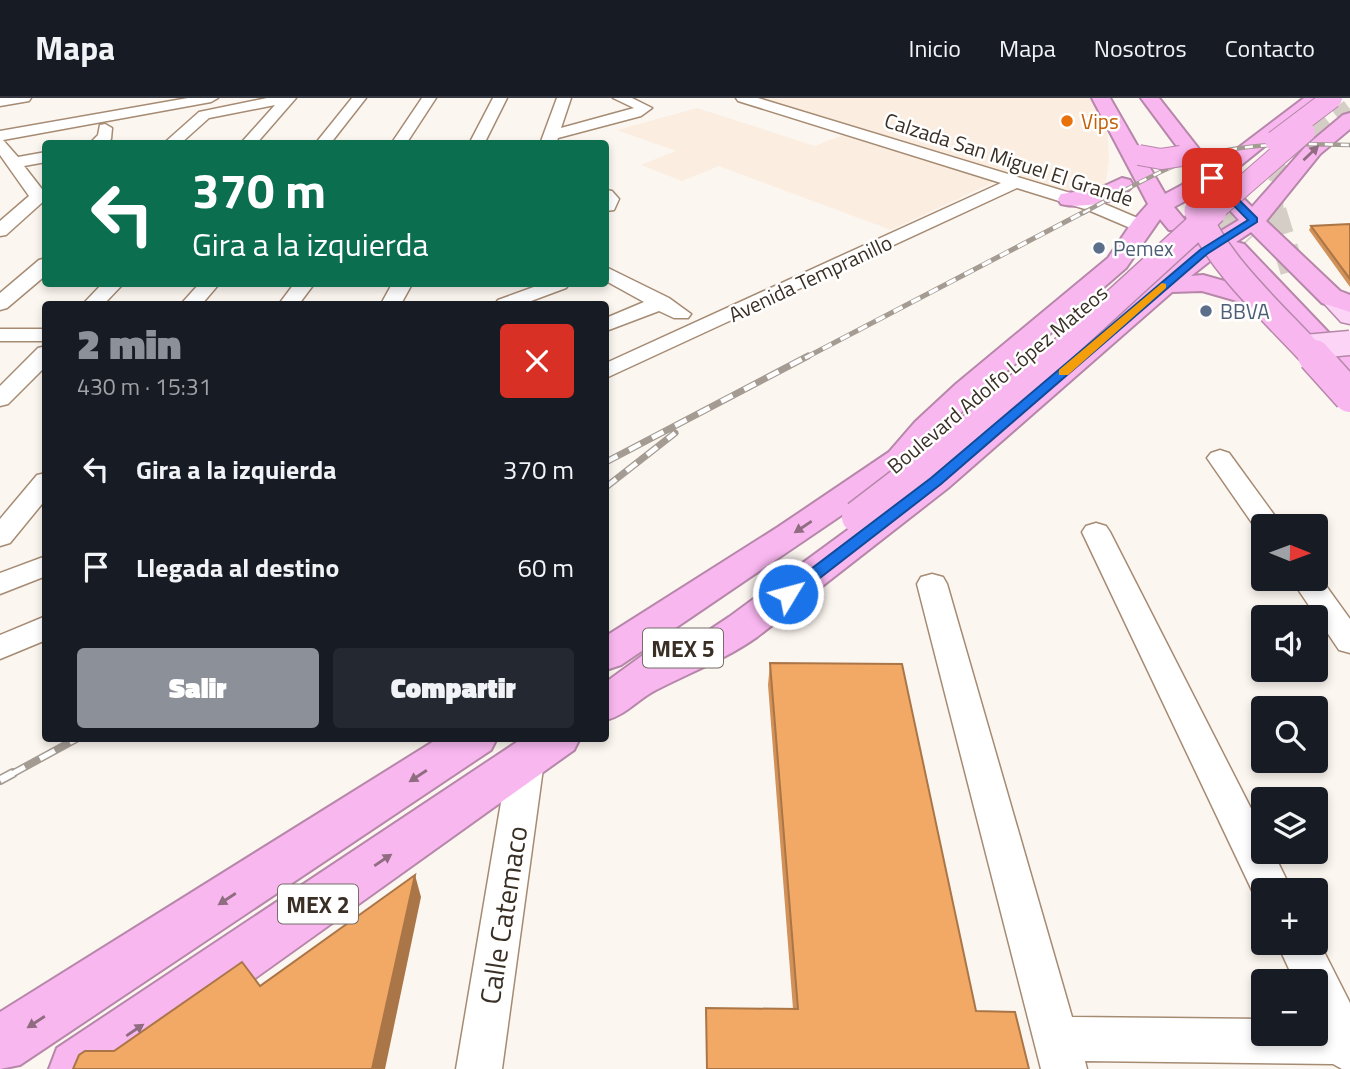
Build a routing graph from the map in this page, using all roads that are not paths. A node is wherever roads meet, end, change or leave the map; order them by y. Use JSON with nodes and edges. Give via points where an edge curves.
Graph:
{"nodes":[{"id":1,"x":24,"y":98,"type":"edge"},
{"id":2,"x":173,"y":98,"type":"edge"},
{"id":3,"x":211,"y":98,"type":"edge"},
{"id":4,"x":288,"y":98,"type":"edge"},
{"id":5,"x":359,"y":98,"type":"edge"},
{"id":6,"x":429,"y":98,"type":"edge"},
{"id":7,"x":500,"y":98,"type":"edge"},
{"id":8,"x":564,"y":98,"type":"edge"},
{"id":9,"x":620,"y":98,"type":"edge"},
{"id":10,"x":743,"y":98,"type":"edge"},
{"id":11,"x":1101,"y":98,"type":"edge"},
{"id":12,"x":1115,"y":98,"type":"edge"},
{"id":13,"x":1133,"y":98,"type":"edge"},
{"id":14,"x":1150,"y":98,"type":"edge"},
{"id":15,"x":1315,"y":98,"type":"edge"},
{"id":16,"x":1332,"y":98,"type":"edge"},
{"id":17,"x":1350,"y":98,"type":"edge"},
{"id":18,"x":0,"y":102,"type":"edge"},
{"id":19,"x":1350,"y":119,"type":"edge"},
{"id":20,"x":105,"y":128,"type":"dead end"},
{"id":21,"x":0,"y":130,"type":"edge"},
{"id":22,"x":1116,"y":131,"type":"junction"},
{"id":23,"x":0,"y":136,"type":"edge"},
{"id":24,"x":550,"y":139,"type":"edge"},
{"id":25,"x":101,"y":140,"type":"edge"},
{"id":26,"x":175,"y":140,"type":"edge"},
{"id":27,"x":251,"y":140,"type":"edge"},
{"id":28,"x":325,"y":140,"type":"edge"},
{"id":29,"x":401,"y":140,"type":"edge"},
{"id":30,"x":478,"y":140,"type":"edge"},
{"id":31,"x":1259,"y":142,"type":"junction"},
{"id":32,"x":0,"y":144,"type":"edge"},
{"id":33,"x":1134,"y":153,"type":"junction"},
{"id":34,"x":42,"y":158,"type":"edge"},
{"id":35,"x":13,"y":163,"type":"junction"},
{"id":36,"x":42,"y":176,"type":"edge"},
{"id":37,"x":1191,"y":176,"type":"junction"},
{"id":38,"x":1212,"y":178,"type":"junction"},
{"id":39,"x":24,"y":179,"type":"junction"},
{"id":40,"x":1014,"y":183,"type":"junction"},
{"id":41,"x":1122,"y":185,"type":"junction"},
{"id":42,"x":1069,"y":199,"type":"junction"},
{"id":43,"x":1233,"y":200,"type":"junction"},
{"id":44,"x":1151,"y":215,"type":"junction"},
{"id":45,"x":15,"y":220,"type":"junction"},
{"id":46,"x":35,"y":220,"type":"dead end"},
{"id":47,"x":0,"y":232,"type":"edge"},
{"id":48,"x":1244,"y":235,"type":"junction"},
{"id":49,"x":1305,"y":239,"type":"tunnel mouth"},
{"id":50,"x":1204,"y":252,"type":"junction"},
{"id":51,"x":42,"y":267,"type":"edge"},
{"id":52,"x":609,"y":275,"type":"edge"},
{"id":53,"x":1163,"y":285,"type":"junction"},
{"id":54,"x":110,"y":287,"type":"edge"},
{"id":55,"x":205,"y":287,"type":"edge"},
{"id":56,"x":551,"y":287,"type":"edge"},
{"id":57,"x":1244,"y":295,"type":"junction"},
{"id":58,"x":96,"y":301,"type":"edge"},
{"id":59,"x":194,"y":301,"type":"edge"},
{"id":60,"x":513,"y":301,"type":"edge"},
{"id":61,"x":1340,"y":301,"type":"edge"},
{"id":62,"x":662,"y":302,"type":"junction"},
{"id":63,"x":0,"y":304,"type":"edge"},
{"id":64,"x":681,"y":314,"type":"dead end"},
{"id":65,"x":1350,"y":316,"type":"edge"},
{"id":66,"x":609,"y":325,"type":"edge"},
{"id":67,"x":0,"y":335,"type":"edge"},
{"id":68,"x":42,"y":335,"type":"edge"},
{"id":69,"x":1350,"y":343,"type":"edge"},
{"id":70,"x":1298,"y":347,"type":"junction"},
{"id":71,"x":42,"y":357,"type":"edge"},
{"id":72,"x":609,"y":370,"type":"edge"},
{"id":73,"x":1350,"y":372,"type":"edge"},
{"id":74,"x":1350,"y":396,"type":"edge"},
{"id":75,"x":0,"y":399,"type":"edge"},
{"id":76,"x":1350,"y":411,"type":"edge"},
{"id":77,"x":1220,"y":458,"type":"dead end"},
{"id":78,"x":900,"y":461,"type":"junction"},
{"id":79,"x":42,"y":486,"type":"edge"},
{"id":80,"x":1260,"y":514,"type":"edge"},
{"id":81,"x":1096,"y":532,"type":"dead end"},
{"id":82,"x":0,"y":537,"type":"edge"},
{"id":83,"x":42,"y":567,"type":"edge"},
{"id":84,"x":0,"y":584,"type":"edge"},
{"id":85,"x":932,"y":584,"type":"dead end"},
{"id":86,"x":1315,"y":592,"type":"edge"},
{"id":87,"x":42,"y":629,"type":"edge"},
{"id":88,"x":1350,"y":642,"type":"edge"},
{"id":89,"x":0,"y":648,"type":"edge"},
{"id":90,"x":616,"y":680,"type":"edge"},
{"id":91,"x":469,"y":742,"type":"edge"},
{"id":92,"x":542,"y":750,"type":"edge"},
{"id":93,"x":1266,"y":878,"type":"edge"},
{"id":94,"x":1303,"y":955,"type":"edge"},
{"id":95,"x":1349,"y":1044,"type":"edge"},
{"id":96,"x":0,"y":1045,"type":"edge"},
{"id":97,"x":1059,"y":1054,"type":"edge"},
{"id":98,"x":87,"y":1065,"type":"edge"},
{"id":99,"x":479,"y":1069,"type":"edge"}],
"edges":[{"from":1,"to":18,"type":"street"},
{"from":2,"to":21,"type":"street"},
{"from":3,"to":23,"type":"street"},
{"from":4,"to":26,"type":"street","via":[[204,115]]},
{"from":4,"to":27,"type":"street"},
{"from":5,"to":28,"type":"street"},
{"from":6,"to":29,"type":"street"},
{"from":7,"to":30,"type":"street"},
{"from":8,"to":24,"type":"street"},
{"from":9,"to":24,"type":"street","via":[[645,108]]},
{"from":10,"to":40,"type":"street","name":"Calzada San Miguel El Grande"},
{"from":11,"to":22,"type":"highway"},
{"from":12,"to":37,"type":"highway","via":[[1142,143]]},
{"from":13,"to":37,"type":"highway","via":[[1150,128]]},
{"from":14,"to":37,"type":"highway"},
{"from":15,"to":31,"type":"highway"},
{"from":16,"to":37,"type":"highway","name":"Boulevard Adolfo López Mateos","number":"MEX 5","bridge":true,"via":[[1287,130]]},
{"from":17,"to":90,"type":"highway","name":"Boulevard Adolfo López Mateos","number":"MEX 5","bridge":true,"via":[[1184,236],[995,412],[729,615]]},
{"from":48,"to":19,"type":"highway","one_way":true,"via":[[1283,201],[1292,173],[1313,150]]},
{"from":20,"to":25,"type":"street"},
{"from":22,"to":33,"type":"highway"},
{"from":22,"to":41,"type":"highway"},
{"from":31,"to":37,"type":"highway"},
{"from":31,"to":38,"type":"highway"},
{"from":32,"to":35,"type":"street"},
{"from":33,"to":37,"type":"highway","bridge":true,"via":[[1161,159]]},
{"from":33,"to":44,"type":"highway"},
{"from":34,"to":35,"type":"street"},
{"from":35,"to":39,"type":"street"},
{"from":36,"to":39,"type":"street"},
{"from":37,"to":38,"type":"highway"},
{"from":37,"to":38,"type":"highway"},
{"from":37,"to":43,"type":"highway"},
{"from":37,"to":44,"type":"highway"},
{"from":37,"to":48,"type":"highway","via":[[1204,234]]},
{"from":37,"to":50,"type":"highway"},
{"from":37,"to":74,"type":"highway","bridge":true,"via":[[1203,228],[1220,254]]},
{"from":37,"to":78,"type":"highway","name":"Boulevard Adolfo López Mateos","number":"MEX 5","via":[[1004,378]]},
{"from":38,"to":43,"type":"highway"},
{"from":39,"to":45,"type":"street","via":[[38,197]]},
{"from":40,"to":42,"type":"street","name":"Calzada San Miguel El Grande"},
{"from":40,"to":72,"type":"street","name":"Avenida Tempranillo"},
{"from":41,"to":42,"type":"highway","via":[[1106,194]]},
{"from":41,"to":44,"type":"highway","via":[[1131,211]]},
{"from":42,"to":44,"type":"street","name":"Calzada San Miguel El Grande"},
{"from":43,"to":48,"type":"highway"},
{"from":44,"to":78,"type":"highway","via":[[1117,263],[967,390]]},
{"from":45,"to":46,"type":"street"},
{"from":45,"to":47,"type":"street"},
{"from":48,"to":50,"type":"highway"},
{"from":48,"to":61,"type":"highway"},
{"from":48,"to":69,"type":"highway"},
{"from":48,"to":73,"type":"highway"},
{"from":49,"to":61,"type":"highway"},
{"from":50,"to":53,"type":"highway"},
{"from":50,"to":57,"type":"highway"},
{"from":51,"to":63,"type":"street"},
{"from":52,"to":62,"type":"street"},
{"from":53,"to":57,"type":"highway","via":[[1203,283]]},
{"from":53,"to":90,"type":"highway","via":[[946,472],[717,645]]},
{"from":54,"to":58,"type":"street"},
{"from":55,"to":59,"type":"street"},
{"from":56,"to":60,"type":"street"},
{"from":57,"to":70,"type":"highway"},
{"from":61,"to":65,"type":"main road"},
{"from":62,"to":64,"type":"street"},
{"from":62,"to":66,"type":"street"},
{"from":67,"to":68,"type":"street"},
{"from":69,"to":70,"type":"main road","bridge":true},
{"from":70,"to":76,"type":"highway"},
{"from":71,"to":75,"type":"street"},
{"from":77,"to":80,"type":"street"},
{"from":78,"to":90,"type":"highway","name":"Boulevard Adolfo López Mateos","number":"MEX 5","one_way":true},
{"from":79,"to":82,"type":"street"},
{"from":81,"to":93,"type":"street"},
{"from":83,"to":84,"type":"street"},
{"from":85,"to":97,"type":"street"},
{"from":86,"to":88,"type":"street"},
{"from":87,"to":89,"type":"street"},
{"from":91,"to":96,"type":"highway","one_way":true},
{"from":98,"to":92,"type":"highway","number":"MEX 2","one_way":true},
{"from":92,"to":99,"type":"street","name":"Calle Catemaco"},
{"from":94,"to":95,"type":"street"},
{"from":95,"to":97,"type":"street"}]}
